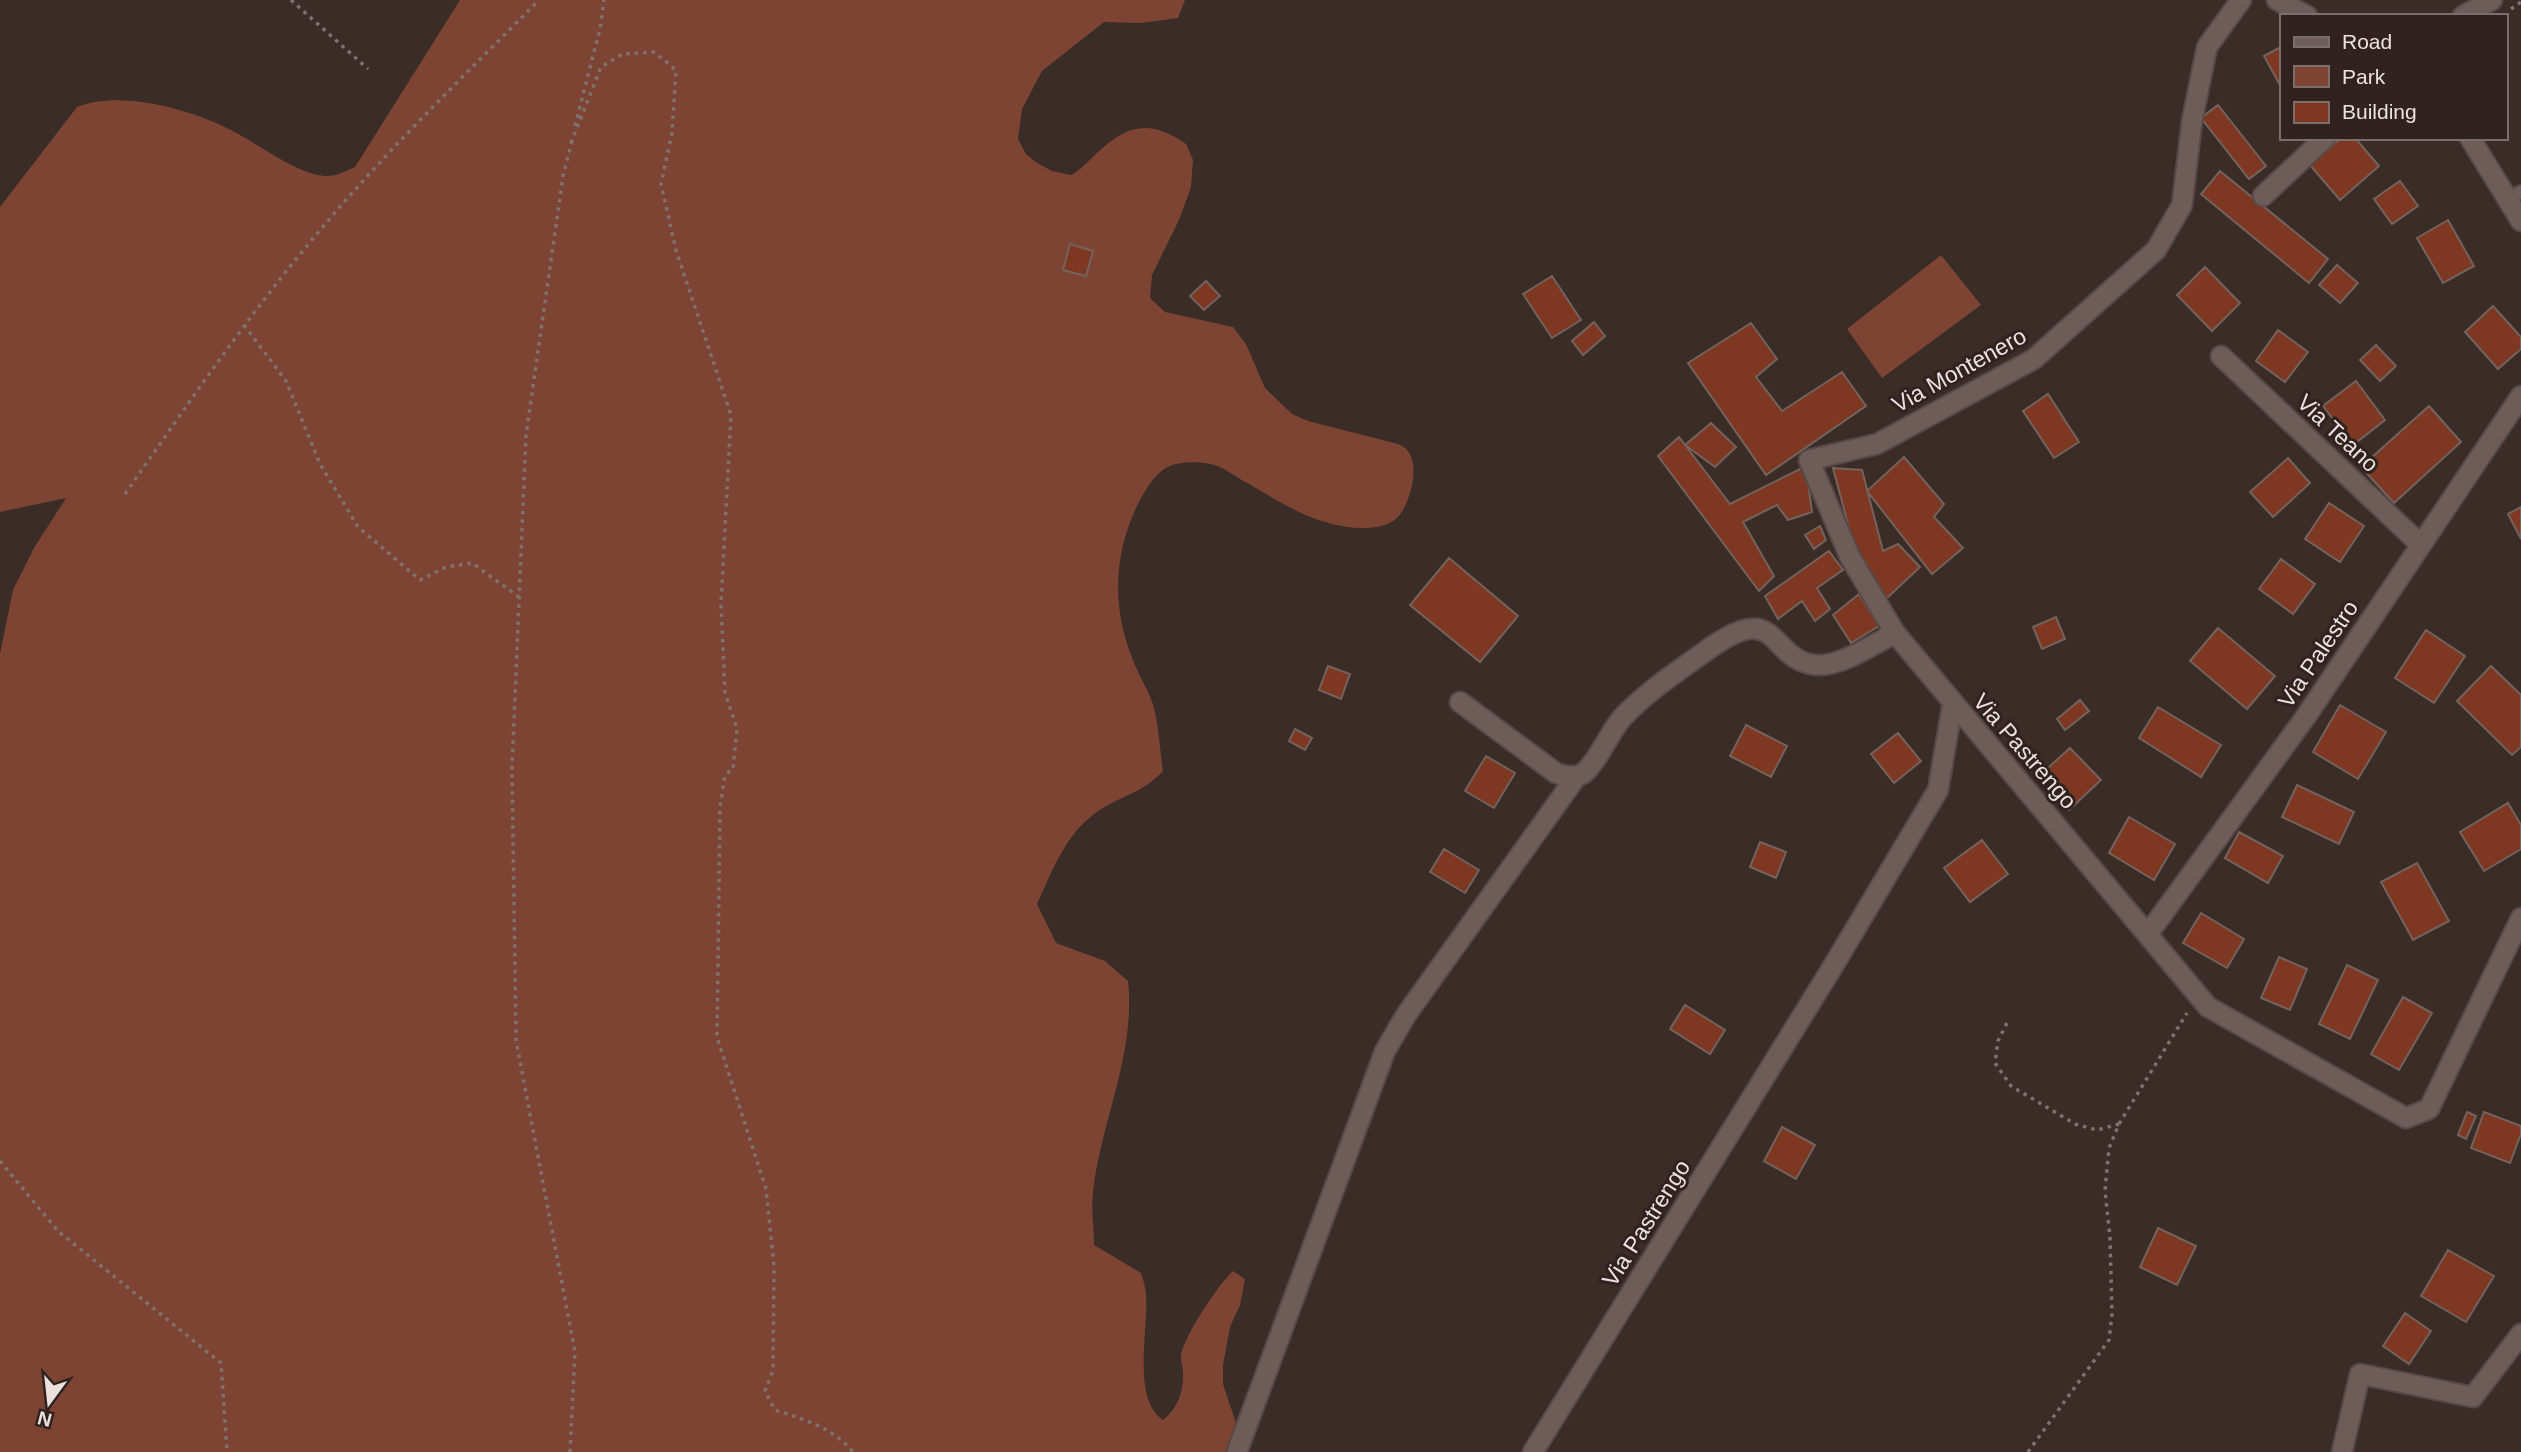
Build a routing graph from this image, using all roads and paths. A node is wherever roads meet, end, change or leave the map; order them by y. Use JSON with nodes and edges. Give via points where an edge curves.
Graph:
{"nodes":[{"id":1,"x":291,"y":0,"type":"edge"},
{"id":2,"x":539,"y":0,"type":"edge"},
{"id":3,"x":604,"y":0,"type":"edge"},
{"id":4,"x":2241,"y":0,"type":"edge"},
{"id":5,"x":2277,"y":0,"type":"edge"},
{"id":6,"x":2491,"y":0,"type":"edge"},
{"id":7,"x":2303,"y":14,"type":"edge"},
{"id":8,"x":2466,"y":14,"type":"edge"},
{"id":9,"x":368,"y":69,"type":"dead end"},
{"id":10,"x":2323,"y":140,"type":"edge"},
{"id":11,"x":2470,"y":140,"type":"edge"},
{"id":12,"x":571,"y":143,"type":"junction"},
{"id":13,"x":2514,"y":195,"type":"edge"},
{"id":14,"x":2263,"y":196,"type":"dead end"},
{"id":15,"x":2521,"y":221,"type":"edge"},
{"id":16,"x":243,"y":325,"type":"junction"},
{"id":17,"x":2221,"y":356,"type":"dead end"},
{"id":18,"x":2521,"y":396,"type":"edge"},
{"id":19,"x":125,"y":494,"type":"dead end"},
{"id":20,"x":2421,"y":545,"type":"junction"},
{"id":21,"x":519,"y":597,"type":"junction"},
{"id":22,"x":1895,"y":633,"type":"junction"},
{"id":23,"x":1460,"y":702,"type":"dead end"},
{"id":24,"x":1953,"y":702,"type":"junction"},
{"id":25,"x":1576,"y":777,"type":"junction"},
{"id":26,"x":2521,"y":918,"type":"edge"},
{"id":27,"x":2148,"y":934,"type":"junction"},
{"id":28,"x":2203,"y":1001,"type":"junction"},
{"id":29,"x":2007,"y":1023,"type":"dead end"},
{"id":30,"x":2119,"y":1124,"type":"junction"},
{"id":31,"x":0,"y":1161,"type":"edge"},
{"id":32,"x":2521,"y":1334,"type":"edge"},
{"id":33,"x":227,"y":1452,"type":"edge"},
{"id":34,"x":570,"y":1452,"type":"edge"},
{"id":35,"x":853,"y":1452,"type":"edge"},
{"id":36,"x":1237,"y":1452,"type":"edge"},
{"id":37,"x":1533,"y":1452,"type":"edge"},
{"id":38,"x":2028,"y":1452,"type":"edge"},
{"id":39,"x":2342,"y":1452,"type":"edge"}],
"edges":[{"from":1,"to":9,"type":"path"},
{"from":2,"to":16,"type":"path","via":[[327,221]]},
{"from":3,"to":12,"type":"path"},
{"from":4,"to":22,"type":"street","name":"Via Montenero","via":[[2207,47],[2182,205],[2156,250],[2034,359],[1877,444],[1809,460],[1850,557]]},
{"from":5,"to":7,"type":"street"},
{"from":6,"to":8,"type":"street"},
{"from":10,"to":14,"type":"street"},
{"from":11,"to":13,"type":"street"},
{"from":12,"to":21,"type":"path","via":[[526,435]]},
{"from":12,"to":35,"type":"path","via":[[601,67],[622,54],[654,52],[676,70],[672,133],[661,184],[676,250],[730,415],[721,604],[724,692],[737,729],[733,769],[725,775],[720,807],[717,1037],[766,1189],[774,1266],[773,1370],[765,1391],[775,1410],[841,1437]]},
{"from":13,"to":15,"type":"street"},
{"from":16,"to":19,"type":"path"},
{"from":16,"to":21,"type":"path","via":[[286,381],[320,464],[358,527],[420,580],[446,567],[472,563]]},
{"from":17,"to":20,"type":"street","name":"Via Teano"},
{"from":18,"to":20,"type":"street","name":"Via Palestro"},
{"from":20,"to":27,"type":"street","name":"Via Palestro","via":[[2307,715]]},
{"from":21,"to":34,"type":"path","via":[[512,768],[516,1040],[575,1352]]},
{"from":22,"to":24,"type":"street","name":"Via Montenero"},
{"from":22,"to":25,"type":"street","via":[[1838,662],[1815,665],[1793,655],[1756,627],[1742,631],[1649,691],[1621,719],[1586,771]]},
{"from":23,"to":25,"type":"street","via":[[1556,773]]},
{"from":24,"to":27,"type":"street","name":"Via Pastrengo"},
{"from":24,"to":37,"type":"street","name":"Via Pastrengo","via":[[1938,790]]},
{"from":25,"to":36,"type":"street","via":[[1385,1051]]},
{"from":26,"to":28,"type":"street","name":"Via Pastrengo","via":[[2429,1109],[2406,1118]]},
{"from":27,"to":28,"type":"street","name":"Via Pastrengo"},
{"from":28,"to":30,"type":"path","via":[[2187,1014]]},
{"from":29,"to":30,"type":"path","via":[[1995,1063],[2011,1086],[2075,1124],[2097,1130]]},
{"from":30,"to":38,"type":"path","via":[[2109,1148],[2105,1191],[2110,1237],[2109,1340]]},
{"from":31,"to":33,"type":"path","via":[[58,1231],[221,1363]]},
{"from":32,"to":39,"type":"street","via":[[2473,1396],[2360,1374]]}]}
